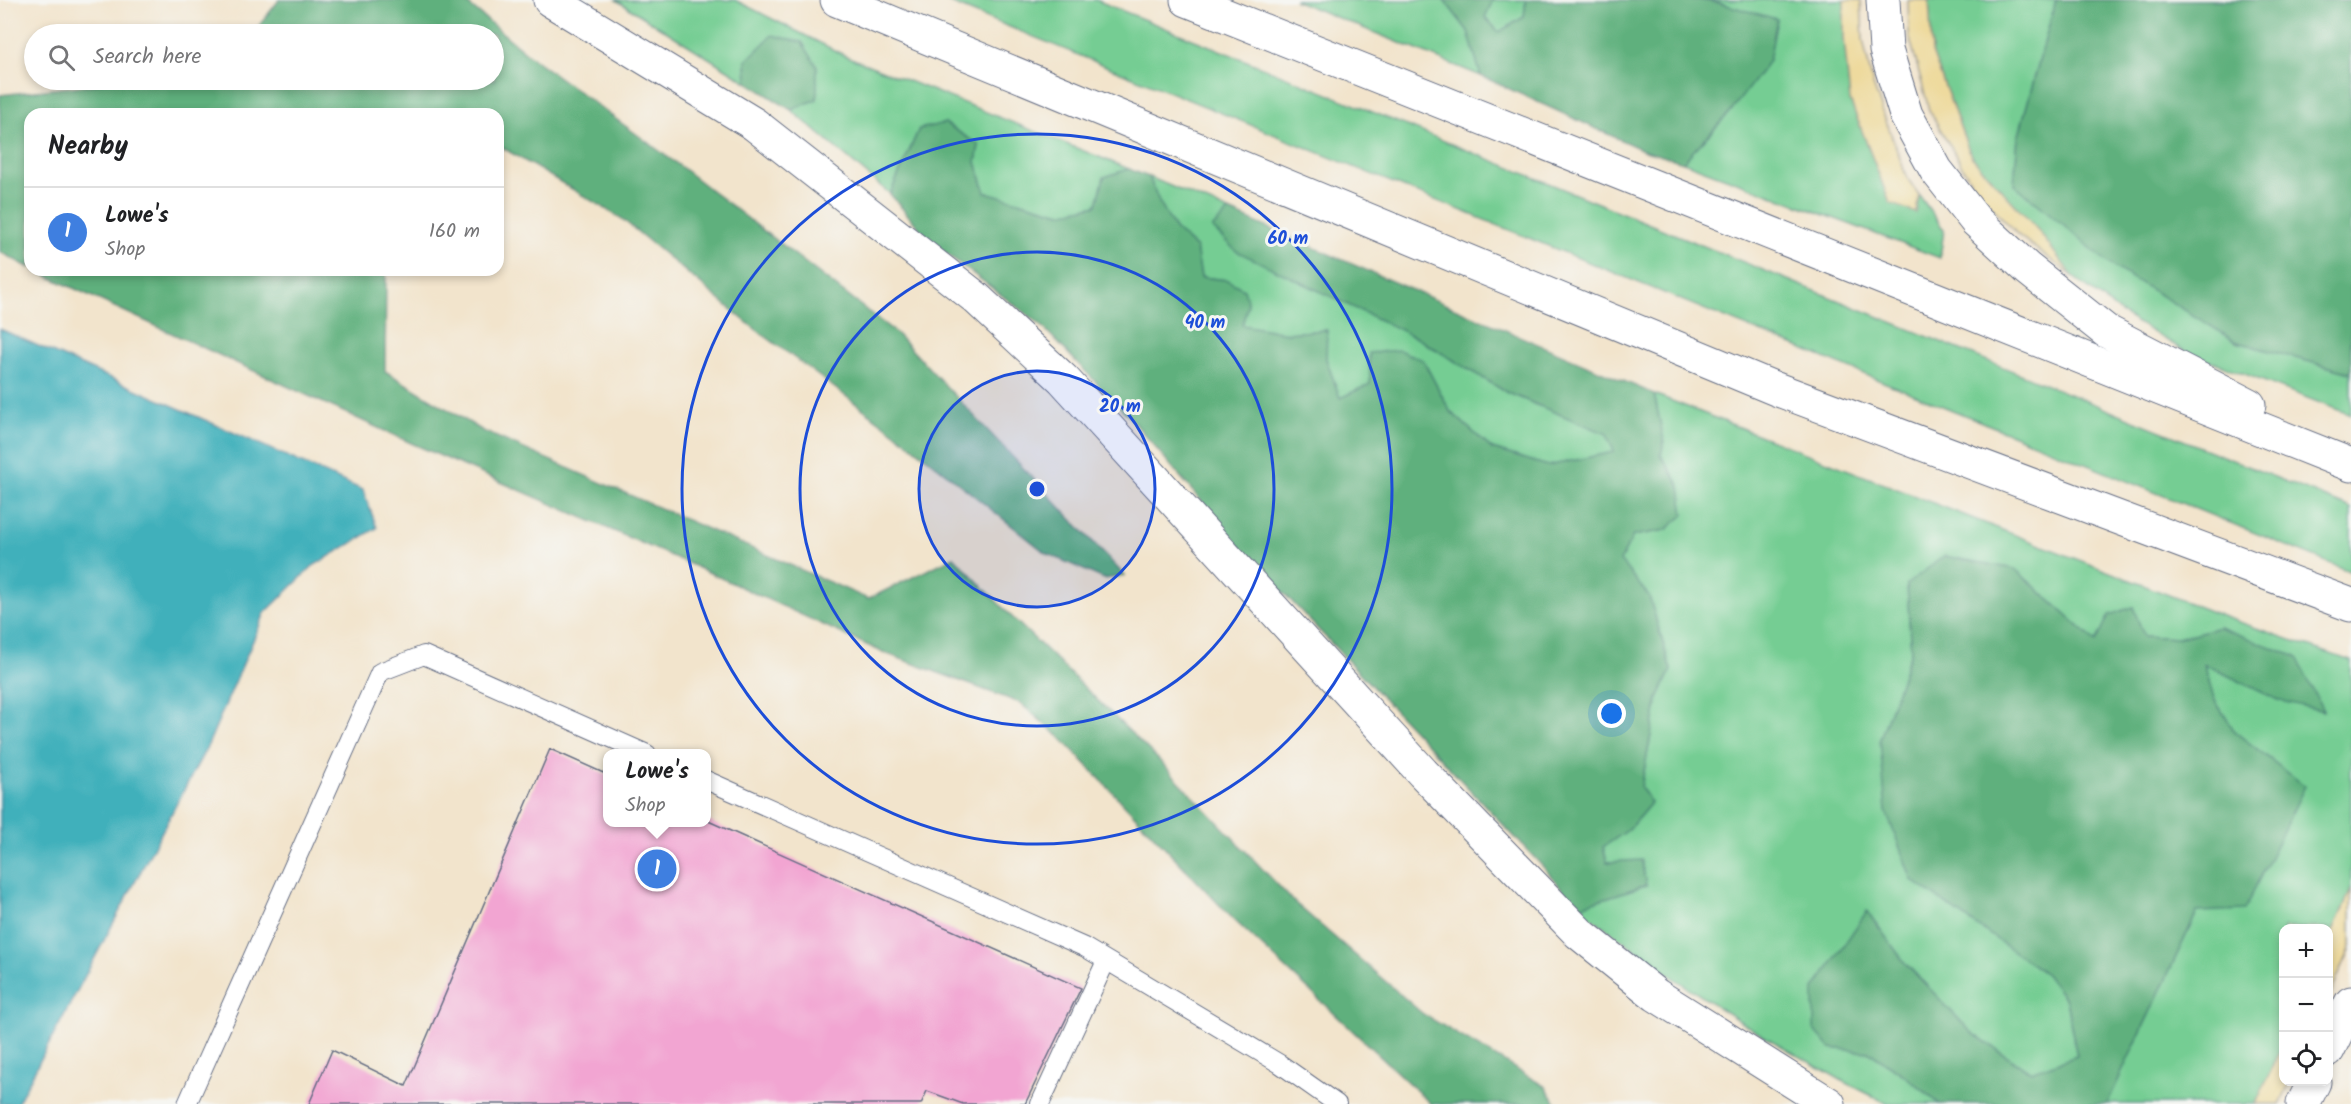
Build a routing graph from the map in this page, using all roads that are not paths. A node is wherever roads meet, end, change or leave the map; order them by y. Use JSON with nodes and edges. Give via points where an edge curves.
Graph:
{"nodes":[{"id":1,"x":550,"y":0,"type":"edge"},
{"id":2,"x":837,"y":0,"type":"edge"},
{"id":3,"x":1187,"y":0,"type":"edge"},
{"id":4,"x":1883,"y":0,"type":"edge"},
{"id":5,"x":2351,"y":459,"type":"edge"},
{"id":6,"x":2351,"y":465,"type":"edge"},
{"id":7,"x":2344,"y":603,"type":"edge"},
{"id":8,"x":638,"y":749,"type":"edge"},
{"id":9,"x":711,"y":782,"type":"edge"},
{"id":10,"x":1106,"y":961,"type":"junction"},
{"id":11,"x":2351,"y":1003,"type":"edge"},
{"id":12,"x":2333,"y":1040,"type":"edge"},
{"id":13,"x":2312,"y":1086,"type":"edge"},
{"id":14,"x":1827,"y":1102,"type":"edge"},
{"id":15,"x":187,"y":1104,"type":"edge"},
{"id":16,"x":1040,"y":1104,"type":"edge"},
{"id":17,"x":1337,"y":1104,"type":"edge"},
{"id":18,"x":2303,"y":1104,"type":"edge"}],
"edges":[{"from":1,"to":14,"type":"highway","via":[[754,124],[975,297],[1063,379],[1415,764],[1579,933],[1656,995]]},
{"from":2,"to":7,"type":"highway","via":[[1776,389]]},
{"from":3,"to":6,"type":"highway"},
{"from":4,"to":5,"type":"highway","via":[[1886,50],[1906,115],[1936,170],[1976,221],[2028,269],[2106,331]]},
{"from":8,"to":15,"type":"lane","via":[[424,655],[380,672]]},
{"from":9,"to":10,"type":"lane","via":[[1084,947]]},
{"from":10,"to":16,"type":"lane"},
{"from":10,"to":17,"type":"lane","via":[[1280,1064]]},
{"from":11,"to":12,"type":"highway"},
{"from":13,"to":18,"type":"highway"}]}
